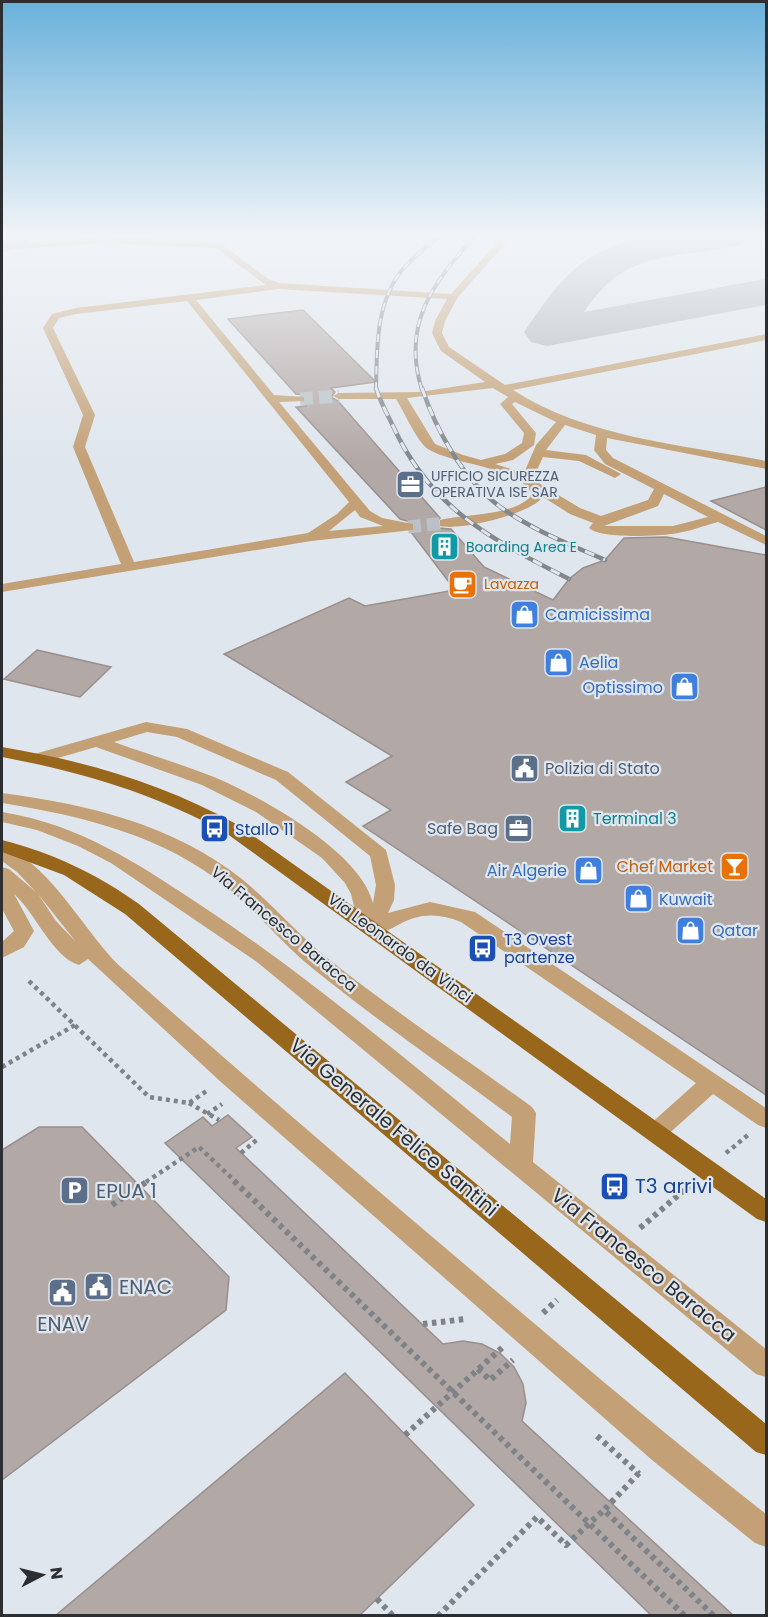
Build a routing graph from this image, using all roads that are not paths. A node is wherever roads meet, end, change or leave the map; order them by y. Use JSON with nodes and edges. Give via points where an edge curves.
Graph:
{"nodes":[{"id":1,"x":74,"y":311,"type":"edge"},
{"id":2,"x":200,"y":311,"type":"edge"},
{"id":3,"x":446,"y":311,"type":"edge"},
{"id":4,"x":766,"y":337,"type":"edge"},
{"id":5,"x":499,"y":386,"type":"junction"},
{"id":6,"x":339,"y":396,"type":"tunnel mouth"},
{"id":7,"x":400,"y":396,"type":"junction"},
{"id":8,"x":515,"y":397,"type":"junction"},
{"id":9,"x":270,"y":398,"type":"junction"},
{"id":10,"x":300,"y":399,"type":"tunnel mouth"},
{"id":11,"x":563,"y":421,"type":"junction"},
{"id":12,"x":602,"y":432,"type":"junction"},
{"id":13,"x":627,"y":447,"type":"junction"},
{"id":14,"x":540,"y":453,"type":"junction"},
{"id":15,"x":478,"y":462,"type":"junction"},
{"id":16,"x":766,"y":464,"type":"edge"},
{"id":17,"x":531,"y":481,"type":"junction"},
{"id":18,"x":662,"y":486,"type":"junction"},
{"id":19,"x":356,"y":502,"type":"junction"},
{"id":20,"x":721,"y":517,"type":"junction"},
{"id":21,"x":601,"y":520,"type":"junction"},
{"id":22,"x":445,"y":523,"type":"tunnel mouth"},
{"id":23,"x":311,"y":537,"type":"junction"},
{"id":24,"x":766,"y":541,"type":"edge"},
{"id":25,"x":129,"y":567,"type":"junction"},
{"id":26,"x":2,"y":588,"type":"edge"},
{"id":27,"x":95,"y":741,"type":"junction"},
{"id":28,"x":2,"y":753,"type":"edge"},
{"id":29,"x":37,"y":759,"type":"junction"},
{"id":30,"x":2,"y":798,"type":"edge"},
{"id":31,"x":2,"y":817,"type":"edge"},
{"id":32,"x":2,"y":846,"type":"edge"},
{"id":33,"x":2,"y":853,"type":"edge"},
{"id":34,"x":2,"y":873,"type":"edge"},
{"id":35,"x":2,"y":883,"type":"edge"},
{"id":36,"x":371,"y":927,"type":"junction"},
{"id":37,"x":2,"y":951,"type":"edge"},
{"id":38,"x":79,"y":958,"type":"dead end"},
{"id":39,"x":712,"y":1082,"type":"junction"},
{"id":40,"x":766,"y":1119,"type":"edge"},
{"id":41,"x":656,"y":1132,"type":"junction"},
{"id":42,"x":521,"y":1165,"type":"junction"},
{"id":43,"x":766,"y":1212,"type":"edge"},
{"id":44,"x":766,"y":1365,"type":"edge"},
{"id":45,"x":766,"y":1442,"type":"edge"},
{"id":46,"x":766,"y":1532,"type":"edge"}],
"edges":[{"from":1,"to":25,"type":"lane","via":[[55,316],[48,328],[87,408],[88,421],[79,447]]},
{"from":2,"to":9,"type":"lane"},
{"from":3,"to":5,"type":"lane","via":[[438,325],[439,340],[457,359]]},
{"from":4,"to":5,"type":"lane"},
{"from":5,"to":7,"type":"lane"},
{"from":5,"to":8,"type":"lane"},
{"from":6,"to":7,"type":"lane"},
{"from":7,"to":15,"type":"lane","via":[[431,446]]},
{"from":8,"to":11,"type":"lane"},
{"from":8,"to":15,"type":"lane","via":[[506,404],[530,433],[528,445],[509,457]]},
{"from":9,"to":10,"type":"lane"},
{"from":9,"to":19,"type":"lane"},
{"from":11,"to":12,"type":"lane"},
{"from":11,"to":14,"type":"lane","via":[[542,445]]},
{"from":12,"to":13,"type":"lane"},
{"from":12,"to":18,"type":"lane","via":[[600,450],[609,461]]},
{"from":13,"to":16,"type":"lane"},
{"from":13,"to":18,"type":"lane","via":[[625,460],[651,474]]},
{"from":14,"to":17,"type":"lane","via":[[530,472]]},
{"from":14,"to":18,"type":"lane","via":[[582,458],[631,482]]},
{"from":15,"to":17,"type":"lane"},
{"from":17,"to":21,"type":"lane","via":[[575,511]]},
{"from":17,"to":22,"type":"lane","via":[[538,495],[524,508]]},
{"from":18,"to":20,"type":"lane"},
{"from":18,"to":21,"type":"lane","via":[[653,503]]},
{"from":19,"to":23,"type":"lane","via":[[342,517]]},
{"from":19,"to":23,"type":"lane","via":[[371,519],[408,527]]},
{"from":20,"to":21,"type":"lane","via":[[673,530],[602,531],[596,526]]},
{"from":20,"to":24,"type":"lane"},
{"from":23,"to":25,"type":"lane"},
{"from":25,"to":26,"type":"lane"},
{"from":27,"to":29,"type":"lane"},
{"from":27,"to":36,"type":"lane","via":[[208,781],[262,808],[329,854],[353,880]]},
{"from":27,"to":36,"type":"lane","via":[[128,731],[161,728],[207,742],[282,776],[379,854],[384,905]]},
{"from":28,"to":29,"type":"main road","name":"Via Leonardo da Vinci"},
{"from":29,"to":36,"type":"main road","name":"Via Leonardo da Vinci","via":[[125,779],[195,809],[253,842]]},
{"from":30,"to":42,"type":"lane","name":"Via Francesco Baracca","via":[[121,825],[176,846],[222,874],[319,962],[524,1113]]},
{"from":31,"to":42,"type":"lane","name":"Via Francesco Baracca","via":[[85,842],[158,883],[264,957]]},
{"from":32,"to":45,"type":"main road","name":"Via Generale Felice Santini","via":[[90,879],[132,909]]},
{"from":33,"to":46,"type":"lane","via":[[24,868],[56,901],[99,959],[229,1076],[662,1450]]},
{"from":34,"to":38,"type":"lane","via":[[31,898],[49,926]]},
{"from":35,"to":37,"type":"lane","via":[[6,900],[24,931],[17,942]]},
{"from":36,"to":39,"type":"lane","via":[[406,911],[446,909],[468,917]]},
{"from":36,"to":41,"type":"main road","name":"Via Leonardo da Vinci"},
{"from":39,"to":40,"type":"lane"},
{"from":39,"to":41,"type":"lane"},
{"from":41,"to":43,"type":"main road","name":"Via Leonardo da Vinci"},
{"from":42,"to":44,"type":"lane","name":"Via Francesco Baracca"}]}
